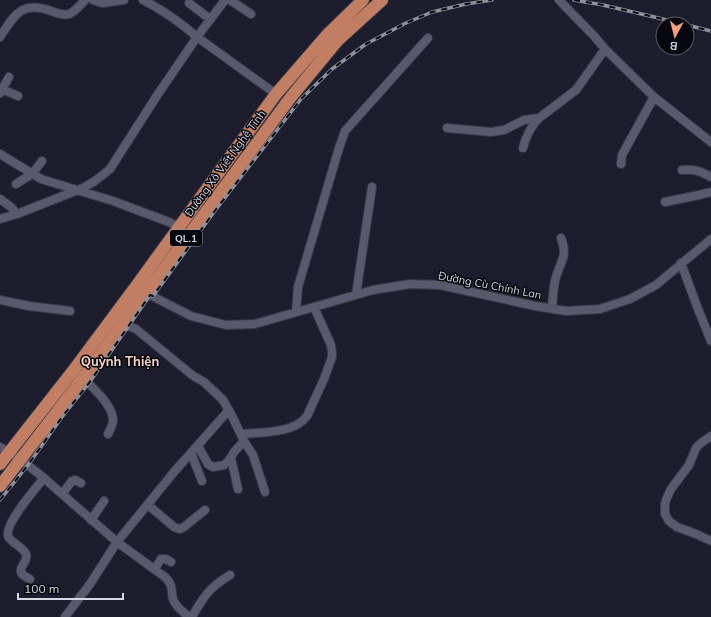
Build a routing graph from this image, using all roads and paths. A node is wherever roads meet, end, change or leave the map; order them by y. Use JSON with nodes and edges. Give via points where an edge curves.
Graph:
{"nodes":[{"id":1,"x":85,"y":0,"type":"edge"},
{"id":2,"x":93,"y":0,"type":"edge"},
{"id":3,"x":124,"y":0,"type":"edge"},
{"id":4,"x":225,"y":0,"type":"edge"},
{"id":5,"x":230,"y":0,"type":"edge"},
{"id":6,"x":361,"y":0,"type":"edge"},
{"id":7,"x":382,"y":0,"type":"edge"},
{"id":8,"x":559,"y":0,"type":"edge"},
{"id":9,"x":148,"y":1,"type":"edge"},
{"id":10,"x":188,"y":3,"type":"dead end"},
{"id":11,"x":251,"y":14,"type":"dead end"},
{"id":12,"x":211,"y":19,"type":"junction"},
{"id":13,"x":0,"y":37,"type":"edge"},
{"id":14,"x":197,"y":38,"type":"junction"},
{"id":15,"x":428,"y":38,"type":"dead end"},
{"id":16,"x":605,"y":49,"type":"junction"},
{"id":17,"x":9,"y":77,"type":"dead end"},
{"id":18,"x":1,"y":91,"type":"edge"},
{"id":19,"x":276,"y":94,"type":"junction"},
{"id":20,"x":18,"y":96,"type":"dead end"},
{"id":21,"x":654,"y":97,"type":"junction"},
{"id":22,"x":539,"y":118,"type":"junction"},
{"id":23,"x":447,"y":128,"type":"dead end"},
{"id":24,"x":711,"y":142,"type":"edge"},
{"id":25,"x":523,"y":148,"type":"dead end"},
{"id":26,"x":0,"y":154,"type":"edge"},
{"id":27,"x":42,"y":161,"type":"dead end"},
{"id":28,"x":621,"y":164,"type":"dead end"},
{"id":29,"x":682,"y":170,"type":"dead end"},
{"id":30,"x":32,"y":174,"type":"junction"},
{"id":31,"x":711,"y":177,"type":"edge"},
{"id":32,"x":16,"y":184,"type":"dead end"},
{"id":33,"x":372,"y":187,"type":"dead end"},
{"id":34,"x":77,"y":190,"type":"junction"},
{"id":35,"x":709,"y":195,"type":"edge"},
{"id":36,"x":0,"y":198,"type":"edge"},
{"id":37,"x":665,"y":202,"type":"dead end"},
{"id":38,"x":17,"y":214,"type":"junction"},
{"id":39,"x":0,"y":219,"type":"edge"},
{"id":40,"x":179,"y":227,"type":"junction"},
{"id":41,"x":561,"y":238,"type":"dead end"},
{"id":42,"x":711,"y":239,"type":"edge"},
{"id":43,"x":681,"y":263,"type":"junction"},
{"id":44,"x":142,"y":289,"type":"junction"},
{"id":45,"x":356,"y":295,"type":"junction"},
{"id":46,"x":0,"y":300,"type":"edge"},
{"id":47,"x":314,"y":307,"type":"junction"},
{"id":48,"x":552,"y":308,"type":"junction"},
{"id":49,"x":70,"y":311,"type":"dead end"},
{"id":50,"x":296,"y":312,"type":"junction"},
{"id":51,"x":118,"y":320,"type":"junction"},
{"id":52,"x":711,"y":341,"type":"edge"},
{"id":53,"x":78,"y":374,"type":"junction"},
{"id":54,"x":229,"y":410,"type":"junction"},
{"id":55,"x":108,"y":434,"type":"dead end"},
{"id":56,"x":711,"y":436,"type":"edge"},
{"id":57,"x":243,"y":437,"type":"junction"},
{"id":58,"x":198,"y":446,"type":"junction"},
{"id":59,"x":5,"y":449,"type":"edge"},
{"id":60,"x":191,"y":453,"type":"junction"},
{"id":61,"x":231,"y":458,"type":"junction"},
{"id":62,"x":20,"y":459,"type":"junction"},
{"id":63,"x":0,"y":464,"type":"edge"},
{"id":64,"x":44,"y":478,"type":"junction"},
{"id":65,"x":202,"y":481,"type":"dead end"},
{"id":66,"x":81,"y":483,"type":"dead end"},
{"id":67,"x":0,"y":486,"type":"edge"},
{"id":68,"x":238,"y":489,"type":"dead end"},
{"id":69,"x":266,"y":492,"type":"dead end"},
{"id":70,"x":62,"y":494,"type":"junction"},
{"id":71,"x":104,"y":501,"type":"dead end"},
{"id":72,"x":148,"y":505,"type":"junction"},
{"id":73,"x":205,"y":510,"type":"dead end"},
{"id":74,"x":91,"y":520,"type":"junction"},
{"id":75,"x":711,"y":541,"type":"edge"},
{"id":76,"x":117,"y":542,"type":"junction"},
{"id":77,"x":171,"y":562,"type":"dead end"},
{"id":78,"x":154,"y":569,"type":"junction"},
{"id":79,"x":230,"y":574,"type":"dead end"},
{"id":80,"x":30,"y":579,"type":"dead end"},
{"id":81,"x":65,"y":617,"type":"edge"},
{"id":82,"x":190,"y":617,"type":"edge"}],
"edges":[{"from":1,"to":13,"type":"street","via":[[69,14],[39,8],[22,10]]},
{"from":2,"to":3,"type":"street","via":[[102,3]]},
{"from":4,"to":12,"type":"street"},
{"from":5,"to":11,"type":"street"},
{"from":6,"to":19,"type":"highway","name":"Đường Xô Viết Nghệ Tĩnh","number":"QL.1"},
{"from":7,"to":44,"type":"highway","name":"Đường Xô Viết Nghệ Tĩnh","number":"QL.1","via":[[338,40],[290,97]]},
{"from":8,"to":16,"type":"street"},
{"from":9,"to":14,"type":"street"},
{"from":10,"to":12,"type":"street"},
{"from":12,"to":14,"type":"street"},
{"from":14,"to":19,"type":"street"},
{"from":14,"to":34,"type":"street","via":[[110,169],[95,181]]},
{"from":15,"to":50,"type":"street","via":[[345,131],[298,287]]},
{"from":16,"to":21,"type":"street"},
{"from":16,"to":22,"type":"street","via":[[579,87]]},
{"from":17,"to":18,"type":"street"},
{"from":18,"to":20,"type":"street"},
{"from":19,"to":40,"type":"highway","name":"Đường Xô Viết Nghệ Tĩnh","number":"QL.1"},
{"from":21,"to":24,"type":"street"},
{"from":21,"to":28,"type":"street","via":[[622,155]]},
{"from":22,"to":23,"type":"street","via":[[524,120],[504,130],[491,132]]},
{"from":22,"to":25,"type":"street","via":[[526,137]]},
{"from":26,"to":30,"type":"street"},
{"from":27,"to":30,"type":"street"},
{"from":29,"to":31,"type":"street","via":[[700,171]]},
{"from":30,"to":32,"type":"street"},
{"from":30,"to":34,"type":"street"},
{"from":33,"to":45,"type":"street"},
{"from":34,"to":38,"type":"street"},
{"from":34,"to":40,"type":"street"},
{"from":35,"to":37,"type":"street"},
{"from":36,"to":38,"type":"street"},
{"from":38,"to":39,"type":"street"},
{"from":40,"to":44,"type":"highway","name":"Đường Xô Viết Nghệ Tĩnh","number":"QL.1"},
{"from":41,"to":48,"type":"street","via":[[564,252]]},
{"from":42,"to":43,"type":"street","name":"Đường Cù Chính Lan"},
{"from":43,"to":48,"type":"street","name":"Đường Cù Chính Lan","via":[[656,285],[630,299],[600,309],[566,311]]},
{"from":43,"to":52,"type":"street"},
{"from":44,"to":50,"type":"street","name":"Đường Cù Chính Lan","via":[[191,316],[226,325],[255,324]]},
{"from":44,"to":51,"type":"highway","name":"Đường Xô Viết Nghệ Tĩnh","number":"QL.1"},
{"from":45,"to":47,"type":"street","name":"Đường Cù Chính Lan"},
{"from":45,"to":48,"type":"street","name":"Đường Cù Chính Lan","via":[[410,284],[440,285]]},
{"from":46,"to":49,"type":"street"},
{"from":47,"to":50,"type":"street","name":"Đường Cù Chính Lan"},
{"from":47,"to":57,"type":"street","via":[[331,345],[332,357],[307,416],[289,428]]},
{"from":51,"to":53,"type":"highway","name":"Đường Xô Viết Nghệ Tĩnh","number":"QL.1"},
{"from":51,"to":54,"type":"street","via":[[136,330],[204,382],[223,400]]},
{"from":53,"to":55,"type":"street","via":[[101,396],[109,408],[113,421]]},
{"from":53,"to":59,"type":"highway","name":"Đường Xô Viết Nghệ Tĩnh","number":"QL.1"},
{"from":53,"to":62,"type":"highway","name":"Đường Xô Viết Nghệ Tĩnh","number":"QL.1"},
{"from":54,"to":57,"type":"street"},
{"from":54,"to":58,"type":"street"},
{"from":56,"to":75,"type":"street","via":[[696,448],[689,465],[671,489],[665,504],[665,514],[669,522]]},
{"from":57,"to":61,"type":"street"},
{"from":57,"to":69,"type":"street"},
{"from":58,"to":60,"type":"street"},
{"from":58,"to":61,"type":"street","via":[[205,460],[213,467],[224,465]]},
{"from":59,"to":62,"type":"street"},
{"from":59,"to":63,"type":"highway","name":"Đường Xô Viết Nghệ Tĩnh","number":"QL.1"},
{"from":60,"to":65,"type":"street"},
{"from":60,"to":72,"type":"street"},
{"from":61,"to":68,"type":"street"},
{"from":62,"to":64,"type":"street"},
{"from":62,"to":67,"type":"highway","name":"Đường Xô Viết Nghệ Tĩnh","number":"QL.1"},
{"from":64,"to":70,"type":"street"},
{"from":64,"to":80,"type":"street","via":[[13,519],[8,536],[25,553],[26,560],[21,571]]},
{"from":66,"to":70,"type":"street","via":[[77,480],[72,481]]},
{"from":70,"to":74,"type":"street"},
{"from":71,"to":74,"type":"street"},
{"from":72,"to":73,"type":"street","via":[[180,529]]},
{"from":72,"to":76,"type":"street"},
{"from":74,"to":76,"type":"street"},
{"from":76,"to":78,"type":"street"},
{"from":76,"to":81,"type":"street"},
{"from":77,"to":78,"type":"street","via":[[161,559]]},
{"from":78,"to":82,"type":"street","via":[[168,580],[172,587],[174,602]]},
{"from":79,"to":82,"type":"street","via":[[210,589]]}]}
